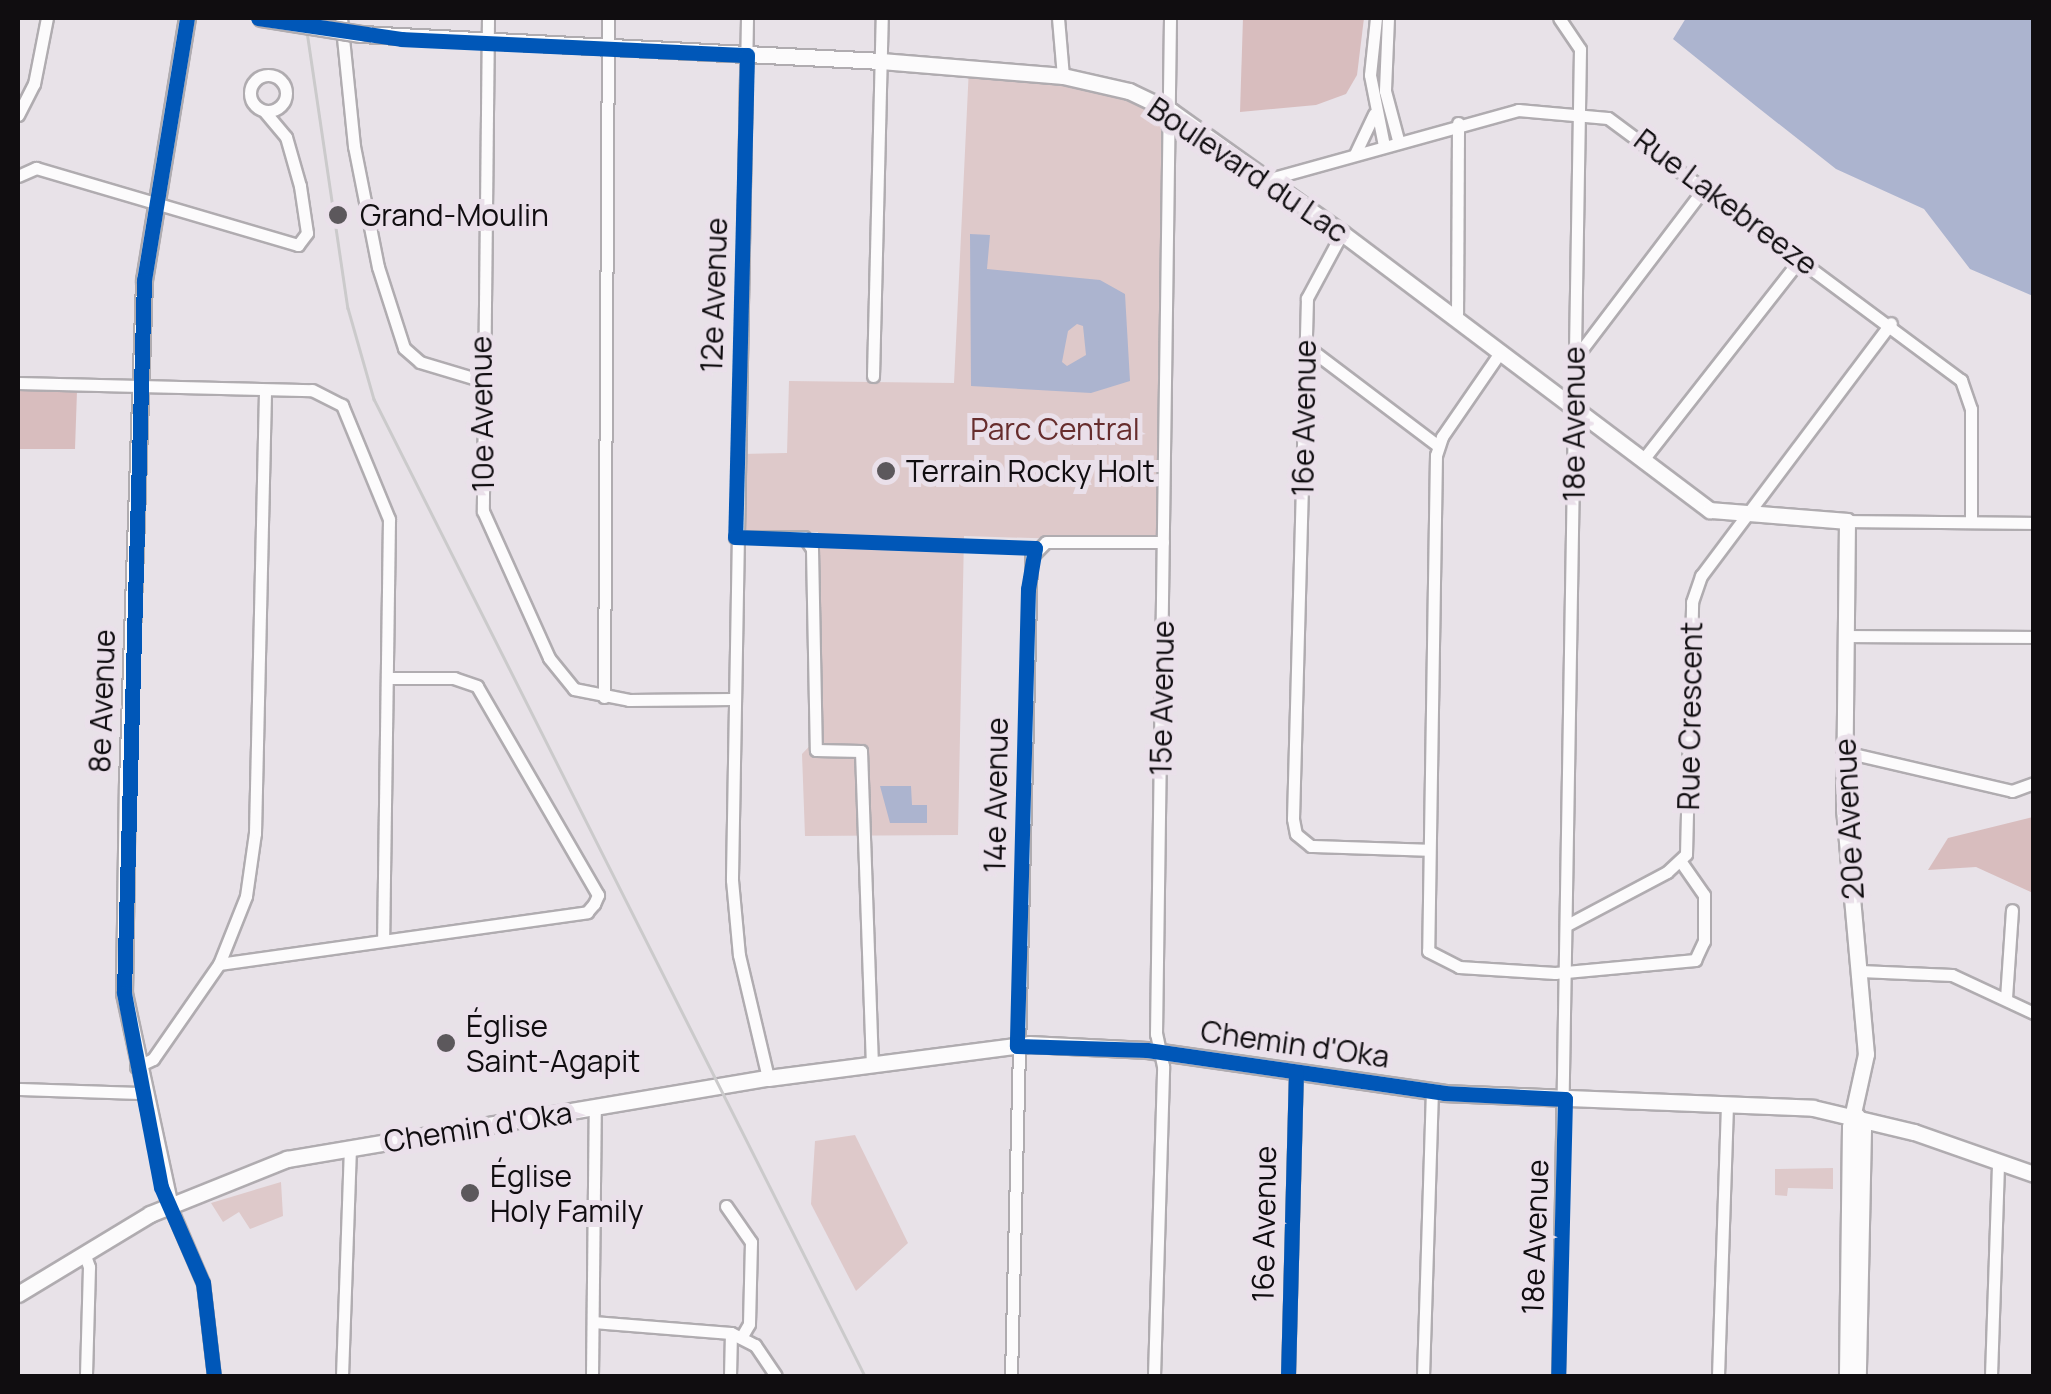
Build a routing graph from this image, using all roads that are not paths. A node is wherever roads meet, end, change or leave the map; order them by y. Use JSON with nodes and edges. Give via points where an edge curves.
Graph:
{"nodes":[{"id":1,"x":47,"y":18,"type":"edge"},
{"id":2,"x":188,"y":18,"type":"edge"},
{"id":3,"x":259,"y":18,"type":"edge"},
{"id":4,"x":341,"y":18,"type":"edge"},
{"id":5,"x":488,"y":18,"type":"edge"},
{"id":6,"x":608,"y":18,"type":"edge"},
{"id":7,"x":747,"y":18,"type":"edge"},
{"id":8,"x":882,"y":18,"type":"edge"},
{"id":9,"x":1058,"y":18,"type":"edge"},
{"id":10,"x":1170,"y":18,"type":"edge"},
{"id":11,"x":1376,"y":18,"type":"edge"},
{"id":12,"x":1388,"y":18,"type":"edge"},
{"id":13,"x":1560,"y":18,"type":"edge"},
{"id":14,"x":487,"y":41,"type":"junction"},
{"id":15,"x":607,"y":48,"type":"junction"},
{"id":16,"x":747,"y":54,"type":"junction"},
{"id":17,"x":881,"y":61,"type":"junction"},
{"id":18,"x":1063,"y":76,"type":"junction"},
{"id":19,"x":286,"y":96,"type":"junction"},
{"id":20,"x":1168,"y":110,"type":"junction"},
{"id":21,"x":1375,"y":110,"type":"junction"},
{"id":22,"x":264,"y":111,"type":"junction"},
{"id":23,"x":1577,"y":111,"type":"junction"},
{"id":24,"x":18,"y":116,"type":"edge"},
{"id":25,"x":1458,"y":124,"type":"junction"},
{"id":26,"x":286,"y":137,"type":"junction"},
{"id":27,"x":1398,"y":140,"type":"junction"},
{"id":28,"x":1384,"y":146,"type":"junction"},
{"id":29,"x":1355,"y":154,"type":"junction"},
{"id":30,"x":18,"y":176,"type":"edge"},
{"id":31,"x":1266,"y":180,"type":"junction"},
{"id":32,"x":1706,"y":187,"type":"junction"},
{"id":33,"x":156,"y":204,"type":"junction"},
{"id":34,"x":1342,"y":233,"type":"junction"},
{"id":35,"x":1801,"y":258,"type":"junction"},
{"id":36,"x":1457,"y":320,"type":"junction"},
{"id":37,"x":1891,"y":324,"type":"junction"},
{"id":38,"x":1306,"y":346,"type":"junction"},
{"id":39,"x":1500,"y":354,"type":"junction"},
{"id":40,"x":1573,"y":361,"type":"junction"},
{"id":41,"x":873,"y":376,"type":"dead end"},
{"id":42,"x":480,"y":380,"type":"junction"},
{"id":43,"x":18,"y":384,"type":"edge"},
{"id":44,"x":140,"y":386,"type":"junction"},
{"id":45,"x":266,"y":390,"type":"junction"},
{"id":46,"x":1575,"y":410,"type":"junction"},
{"id":47,"x":1438,"y":446,"type":"junction"},
{"id":48,"x":1642,"y":461,"type":"junction"},
{"id":49,"x":1746,"y":517,"type":"junction"},
{"id":50,"x":1847,"y":521,"type":"junction"},
{"id":51,"x":1971,"y":521,"type":"junction"},
{"id":52,"x":2034,"y":522,"type":"edge"},
{"id":53,"x":735,"y":537,"type":"junction"},
{"id":54,"x":1163,"y":542,"type":"junction"},
{"id":55,"x":1846,"y":636,"type":"junction"},
{"id":56,"x":2034,"y":637,"type":"edge"},
{"id":57,"x":387,"y":678,"type":"junction"},
{"id":58,"x":604,"y":697,"type":"junction"},
{"id":59,"x":732,"y":699,"type":"junction"},
{"id":60,"x":1845,"y":752,"type":"junction"},
{"id":61,"x":2034,"y":783,"type":"edge"},
{"id":62,"x":1430,"y":850,"type":"junction"},
{"id":63,"x":1681,"y":862,"type":"junction"},
{"id":64,"x":2012,"y":910,"type":"dead end"},
{"id":65,"x":1567,"y":925,"type":"junction"},
{"id":66,"x":383,"y":936,"type":"junction"},
{"id":67,"x":219,"y":964,"type":"junction"},
{"id":68,"x":1567,"y":970,"type":"junction"},
{"id":69,"x":1860,"y":971,"type":"junction"},
{"id":70,"x":2006,"y":998,"type":"junction"},
{"id":71,"x":2034,"y":1013,"type":"edge"},
{"id":72,"x":1018,"y":1046,"type":"junction"},
{"id":73,"x":1160,"y":1052,"type":"junction"},
{"id":74,"x":872,"y":1063,"type":"junction"},
{"id":75,"x":136,"y":1067,"type":"junction"},
{"id":76,"x":1296,"y":1072,"type":"junction"},
{"id":77,"x":768,"y":1078,"type":"junction"},
{"id":78,"x":18,"y":1089,"type":"edge"},
{"id":79,"x":1432,"y":1090,"type":"junction"},
{"id":80,"x":141,"y":1094,"type":"junction"},
{"id":81,"x":1565,"y":1100,"type":"junction"},
{"id":82,"x":1727,"y":1104,"type":"junction"},
{"id":83,"x":595,"y":1109,"type":"junction"},
{"id":84,"x":1857,"y":1116,"type":"junction"},
{"id":85,"x":350,"y":1148,"type":"junction"},
{"id":86,"x":1998,"y":1160,"type":"junction"},
{"id":87,"x":2034,"y":1174,"type":"edge"},
{"id":88,"x":170,"y":1206,"type":"junction"},
{"id":89,"x":726,"y":1206,"type":"dead end"},
{"id":90,"x":84,"y":1253,"type":"junction"},
{"id":91,"x":18,"y":1294,"type":"edge"},
{"id":92,"x":593,"y":1322,"type":"junction"},
{"id":93,"x":736,"y":1336,"type":"junction"},
{"id":94,"x":86,"y":1376,"type":"edge"},
{"id":95,"x":214,"y":1376,"type":"edge"},
{"id":96,"x":342,"y":1376,"type":"edge"},
{"id":97,"x":592,"y":1376,"type":"edge"},
{"id":98,"x":730,"y":1376,"type":"edge"},
{"id":99,"x":776,"y":1376,"type":"edge"},
{"id":100,"x":1011,"y":1376,"type":"edge"},
{"id":101,"x":1154,"y":1376,"type":"edge"},
{"id":102,"x":1288,"y":1376,"type":"edge"},
{"id":103,"x":1423,"y":1376,"type":"edge"},
{"id":104,"x":1558,"y":1376,"type":"edge"},
{"id":105,"x":1718,"y":1376,"type":"edge"},
{"id":106,"x":1847,"y":1376,"type":"edge"},
{"id":107,"x":1858,"y":1376,"type":"edge"},
{"id":108,"x":1992,"y":1376,"type":"edge"}],
"edges":[{"from":1,"to":24,"type":"street","via":[[34,84]]},
{"from":2,"to":33,"type":"street","name":"8e Avenue"},
{"from":3,"to":14,"type":"street","name":"Boulevard du Lac","bridge":true,"via":[[361,34]]},
{"from":4,"to":42,"type":"street","via":[[354,146],[378,268],[404,348],[420,362]]},
{"from":5,"to":14,"type":"street","name":"10e Avenue"},
{"from":6,"to":15,"type":"street"},
{"from":7,"to":16,"type":"street","name":"12e Avenue"},
{"from":8,"to":17,"type":"street"},
{"from":9,"to":18,"type":"street"},
{"from":10,"to":20,"type":"street","name":"15e Avenue"},
{"from":11,"to":21,"type":"street","via":[[1370,76]]},
{"from":12,"to":27,"type":"street","via":[[1386,92]]},
{"from":13,"to":23,"type":"street","name":"18e Avenue","via":[[1580,49]]},
{"from":14,"to":15,"type":"street","name":"Boulevard du Lac"},
{"from":14,"to":42,"type":"street","name":"10e Avenue"},
{"from":15,"to":16,"type":"street","name":"Boulevard du Lac"},
{"from":15,"to":58,"type":"street"},
{"from":16,"to":17,"type":"street","name":"Boulevard du Lac"},
{"from":16,"to":53,"type":"street","name":"12e Avenue"},
{"from":17,"to":18,"type":"street","name":"Boulevard du Lac"},
{"from":17,"to":41,"type":"street"},
{"from":18,"to":20,"type":"street","name":"Boulevard du Lac","via":[[1130,91]]},
{"from":19,"to":22,"type":"street"},
{"from":19,"to":22,"type":"street","via":[[279,79],[257,78],[251,99]]},
{"from":19,"to":26,"type":"street"},
{"from":20,"to":31,"type":"street","name":"Boulevard du Lac"},
{"from":20,"to":54,"type":"street","name":"15e Avenue"},
{"from":21,"to":28,"type":"street"},
{"from":21,"to":29,"type":"street"},
{"from":22,"to":26,"type":"street"},
{"from":23,"to":25,"type":"street","name":"Rue Lakebreeze","via":[[1535,108]]},
{"from":23,"to":32,"type":"street","name":"Rue Lakebreeze","via":[[1630,129]]},
{"from":23,"to":40,"type":"street","name":"18e Avenue"},
{"from":25,"to":27,"type":"street","name":"Rue Lakebreeze"},
{"from":25,"to":36,"type":"street"},
{"from":26,"to":33,"type":"street","via":[[307,220],[304,239],[290,245]]},
{"from":27,"to":28,"type":"street","name":"Rue Lakebreeze"},
{"from":28,"to":29,"type":"street","name":"Rue Lakebreeze"},
{"from":29,"to":31,"type":"street","name":"Rue Lakebreeze"},
{"from":30,"to":33,"type":"street","via":[[36,168]]},
{"from":31,"to":34,"type":"street","name":"Boulevard du Lac"},
{"from":32,"to":35,"type":"street","name":"Rue Lakebreeze"},
{"from":32,"to":40,"type":"street"},
{"from":33,"to":44,"type":"street","name":"8e Avenue","via":[[144,280]]},
{"from":34,"to":36,"type":"street","name":"Boulevard du Lac"},
{"from":34,"to":38,"type":"street","name":"16e Avenue","via":[[1310,285]]},
{"from":35,"to":37,"type":"street","name":"Rue Lakebreeze"},
{"from":35,"to":48,"type":"street"},
{"from":36,"to":39,"type":"street","name":"Boulevard du Lac"},
{"from":37,"to":49,"type":"street","name":"Rue Crescent"},
{"from":37,"to":51,"type":"street","name":"Rue Lakebreeze","via":[[1962,380],[1970,396]]},
{"from":38,"to":47,"type":"street"},
{"from":38,"to":62,"type":"street","name":"16e Avenue","via":[[1296,834],[1310,846],[1334,850]]},
{"from":39,"to":46,"type":"street","name":"Boulevard du Lac"},
{"from":39,"to":47,"type":"street"},
{"from":40,"to":46,"type":"street","name":"18e Avenue"},
{"from":42,"to":58,"type":"street","name":"10e Avenue","via":[[483,511],[555,668],[574,688]]},
{"from":43,"to":44,"type":"street"},
{"from":44,"to":45,"type":"street"},
{"from":44,"to":75,"type":"street","name":"8e Avenue","via":[[124,993]]},
{"from":45,"to":57,"type":"street","via":[[312,390],[342,405],[386,502]]},
{"from":45,"to":67,"type":"street","via":[[255,832],[246,896]]},
{"from":46,"to":48,"type":"street","name":"Boulevard du Lac"},
{"from":46,"to":65,"type":"street","name":"18e Avenue"},
{"from":47,"to":62,"type":"street"},
{"from":48,"to":49,"type":"street","name":"Boulevard du Lac","via":[[1710,510]]},
{"from":49,"to":50,"type":"street","name":"Boulevard du Lac"},
{"from":49,"to":63,"type":"street","name":"Rue Crescent","via":[[1701,576],[1692,602]]},
{"from":50,"to":51,"type":"street","name":"Boulevard du Lac"},
{"from":50,"to":55,"type":"street","name":"20e Avenue"},
{"from":51,"to":52,"type":"street","name":"Boulevard du Lac"},
{"from":53,"to":59,"type":"street","name":"12e Avenue"},
{"from":53,"to":74,"type":"street","via":[[800,537],[812,549],[816,750],[861,751]]},
{"from":54,"to":72,"type":"street","name":"14e Avenue","via":[[1050,541],[1038,545],[1031,558]]},
{"from":54,"to":73,"type":"street","name":"15e Avenue"},
{"from":55,"to":56,"type":"street"},
{"from":55,"to":60,"type":"street","name":"20e Avenue"},
{"from":57,"to":66,"type":"street"},
{"from":57,"to":66,"type":"street","via":[[454,678],[477,686],[598,895],[587,912]]},
{"from":58,"to":59,"type":"street","name":"10e Avenue"},
{"from":59,"to":77,"type":"street","name":"12e Avenue","via":[[738,954]]},
{"from":60,"to":61,"type":"street","via":[[2012,792]]},
{"from":60,"to":69,"type":"street","name":"20e Avenue"},
{"from":62,"to":68,"type":"street","via":[[1432,957],[1459,967]]},
{"from":63,"to":65,"type":"street"},
{"from":63,"to":68,"type":"street","via":[[1704,896],[1704,941],[1695,960]]},
{"from":64,"to":70,"type":"street"},
{"from":65,"to":68,"type":"street","name":"18e Avenue"},
{"from":66,"to":67,"type":"street"},
{"from":67,"to":75,"type":"street","via":[[154,1059]]},
{"from":68,"to":81,"type":"street","name":"18e Avenue"},
{"from":69,"to":70,"type":"street","via":[[1952,974]]},
{"from":69,"to":84,"type":"street","name":"20e Avenue","via":[[1866,1054]]},
{"from":70,"to":71,"type":"street"},
{"from":72,"to":73,"type":"street","name":"Chemin d'Oka"},
{"from":72,"to":74,"type":"street","name":"Chemin d'Oka"},
{"from":72,"to":100,"type":"street","name":"14e Avenue"},
{"from":73,"to":76,"type":"street","name":"Chemin d'Oka"},
{"from":73,"to":101,"type":"street","name":"15e Avenue"},
{"from":74,"to":77,"type":"street","name":"Chemin d'Oka"},
{"from":75,"to":80,"type":"street","name":"8e Avenue"},
{"from":76,"to":79,"type":"street","name":"Chemin d'Oka"},
{"from":76,"to":102,"type":"street","name":"16e Avenue"},
{"from":77,"to":83,"type":"street","name":"Chemin d'Oka"},
{"from":78,"to":80,"type":"street"},
{"from":79,"to":81,"type":"street","name":"Chemin d'Oka"},
{"from":79,"to":103,"type":"street"},
{"from":80,"to":88,"type":"street","name":"8e Avenue"},
{"from":81,"to":82,"type":"street","name":"Chemin d'Oka"},
{"from":81,"to":104,"type":"street","name":"18e Avenue"},
{"from":82,"to":84,"type":"street","name":"Chemin d'Oka"},
{"from":82,"to":105,"type":"street"},
{"from":83,"to":85,"type":"street","name":"Chemin d'Oka"},
{"from":83,"to":92,"type":"street"},
{"from":84,"to":86,"type":"street","name":"Chemin d'Oka"},
{"from":84,"to":106,"type":"street","name":"20e Avenue","via":[[1850,1127]]},
{"from":84,"to":107,"type":"street","name":"20e Avenue","via":[[1863,1129]]},
{"from":85,"to":88,"type":"street","name":"Chemin d'Oka","via":[[277,1162]]},
{"from":85,"to":96,"type":"street"},
{"from":86,"to":87,"type":"street","name":"Chemin d'Oka"},
{"from":86,"to":108,"type":"street"},
{"from":88,"to":90,"type":"street","name":"Chemin d'Oka"},
{"from":88,"to":95,"type":"street","name":"8e Avenue","via":[[203,1283]]},
{"from":89,"to":93,"type":"street","via":[[751,1242],[749,1324]]},
{"from":90,"to":91,"type":"street","name":"Chemin d'Oka"},
{"from":90,"to":94,"type":"street"},
{"from":92,"to":93,"type":"street","via":[[705,1326]]},
{"from":92,"to":97,"type":"street"},
{"from":93,"to":98,"type":"street"},
{"from":93,"to":99,"type":"street","via":[[756,1345]]}]}
